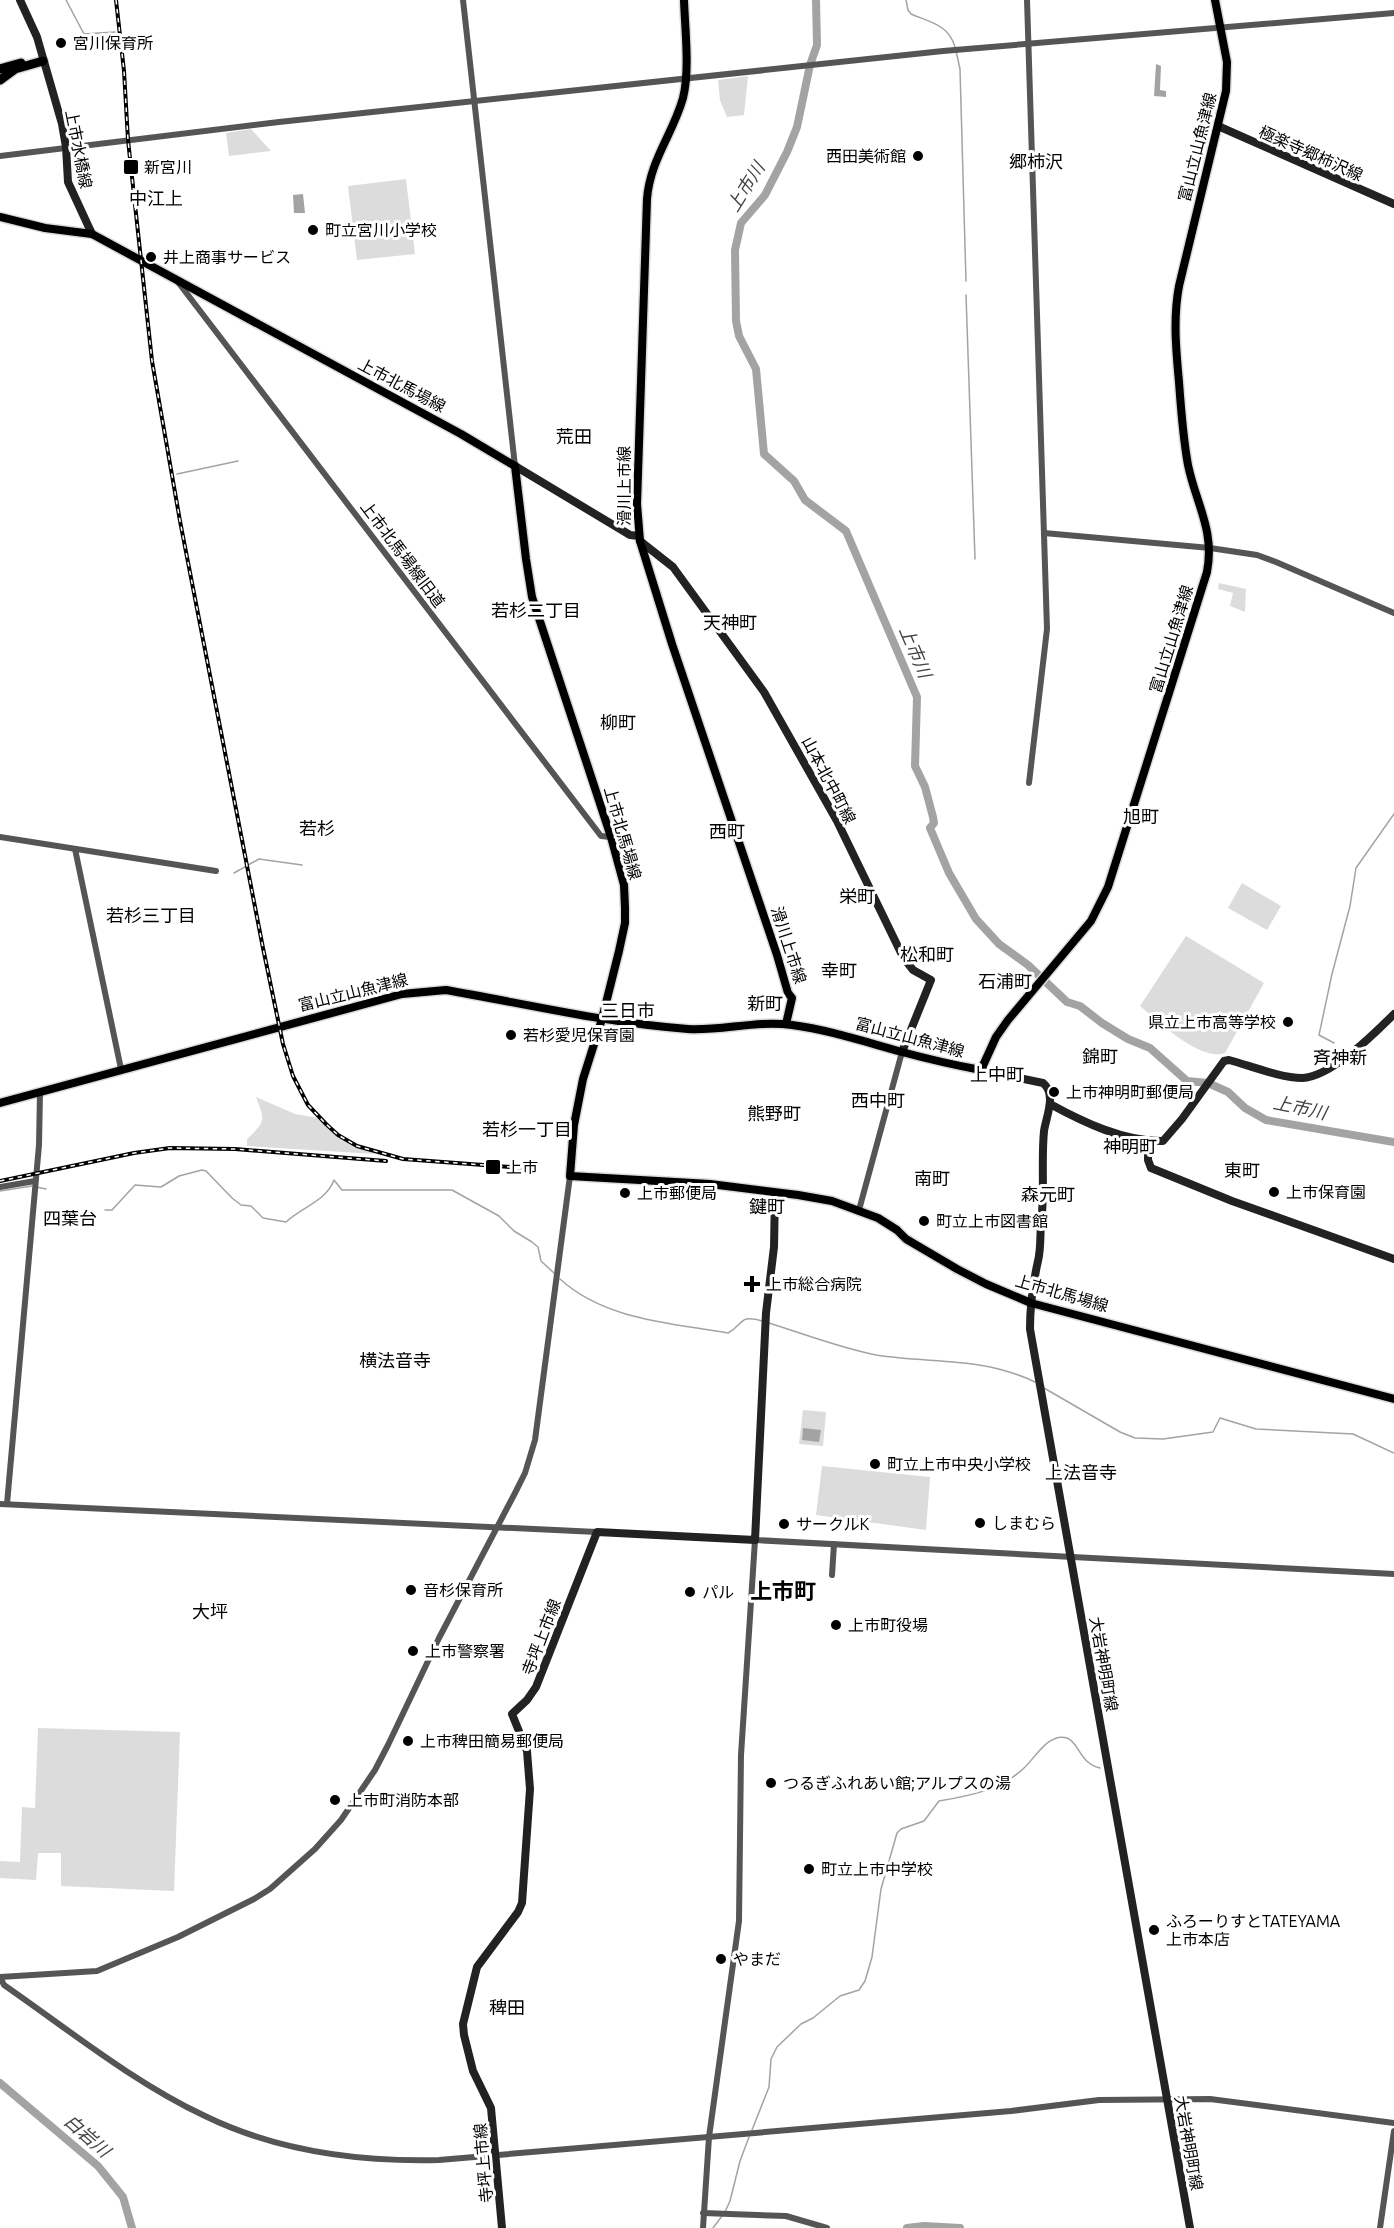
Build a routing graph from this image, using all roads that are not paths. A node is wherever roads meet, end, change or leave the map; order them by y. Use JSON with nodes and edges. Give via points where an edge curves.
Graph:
{"nodes":[{"id":1,"x":20,"y":0,"type":"edge"},
{"id":2,"x":463,"y":0,"type":"edge"},
{"id":3,"x":684,"y":0,"type":"edge"},
{"id":4,"x":1028,"y":0,"type":"edge"},
{"id":5,"x":1215,"y":0,"type":"edge"},
{"id":6,"x":1394,"y":13,"type":"edge"},
{"id":7,"x":1220,"y":27,"type":"junction"},
{"id":8,"x":1029,"y":44,"type":"junction"},
{"id":9,"x":43,"y":62,"type":"junction"},
{"id":10,"x":0,"y":69,"type":"edge"},
{"id":11,"x":685,"y":78,"type":"junction"},
{"id":12,"x":0,"y":80,"type":"edge"},
{"id":13,"x":475,"y":101,"type":"junction"},
{"id":14,"x":1218,"y":126,"type":"junction"},
{"id":15,"x":66,"y":147,"type":"junction"},
{"id":16,"x":0,"y":156,"type":"edge"},
{"id":17,"x":1394,"y":204,"type":"edge"},
{"id":18,"x":0,"y":217,"type":"edge"},
{"id":19,"x":92,"y":234,"type":"junction"},
{"id":20,"x":177,"y":280,"type":"junction"},
{"id":21,"x":515,"y":466,"type":"junction"},
{"id":22,"x":1044,"y":533,"type":"junction"},
{"id":23,"x":640,"y":538,"type":"junction"},
{"id":24,"x":1210,"y":548,"type":"junction"},
{"id":25,"x":1394,"y":613,"type":"edge"},
{"id":26,"x":1029,"y":783,"type":"dead end"},
{"id":27,"x":0,"y":837,"type":"edge"},
{"id":28,"x":611,"y":837,"type":"junction"},
{"id":29,"x":75,"y":849,"type":"junction"},
{"id":30,"x":216,"y":871,"type":"dead end"},
{"id":31,"x":1394,"y":1014,"type":"edge"},
{"id":32,"x":602,"y":1019,"type":"junction"},
{"id":33,"x":786,"y":1024,"type":"junction"},
{"id":34,"x":902,"y":1052,"type":"junction"},
{"id":35,"x":121,"y":1069,"type":"junction"},
{"id":36,"x":981,"y":1070,"type":"junction"},
{"id":37,"x":40,"y":1092,"type":"junction"},
{"id":38,"x":0,"y":1102,"type":"edge"},
{"id":39,"x":1050,"y":1104,"type":"junction"},
{"id":40,"x":1148,"y":1141,"type":"junction"},
{"id":41,"x":570,"y":1176,"type":"junction"},
{"id":42,"x":35,"y":1180,"type":"junction"},
{"id":43,"x":0,"y":1187,"type":"edge"},
{"id":44,"x":776,"y":1193,"type":"junction"},
{"id":45,"x":859,"y":1210,"type":"junction"},
{"id":46,"x":1394,"y":1259,"type":"edge"},
{"id":47,"x":1031,"y":1303,"type":"junction"},
{"id":48,"x":1394,"y":1399,"type":"edge"},
{"id":49,"x":3,"y":1504,"type":"edge"},
{"id":50,"x":498,"y":1527,"type":"junction"},
{"id":51,"x":597,"y":1532,"type":"junction"},
{"id":52,"x":755,"y":1540,"type":"junction"},
{"id":53,"x":834,"y":1544,"type":"junction"},
{"id":54,"x":1070,"y":1557,"type":"junction"},
{"id":55,"x":1394,"y":1574,"type":"edge"},
{"id":56,"x":832,"y":1575,"type":"dead end"},
{"id":57,"x":0,"y":1977,"type":"edge"},
{"id":58,"x":1168,"y":2100,"type":"junction"},
{"id":59,"x":1394,"y":2123,"type":"edge"},
{"id":60,"x":1394,"y":2132,"type":"edge"},
{"id":61,"x":709,"y":2137,"type":"junction"},
{"id":62,"x":496,"y":2155,"type":"junction"},
{"id":63,"x":703,"y":2213,"type":"junction"},
{"id":64,"x":502,"y":2228,"type":"edge"},
{"id":65,"x":703,"y":2228,"type":"edge"},
{"id":66,"x":827,"y":2228,"type":"edge"},
{"id":67,"x":1190,"y":2228,"type":"edge"},
{"id":68,"x":1380,"y":2228,"type":"edge"}],
"edges":[{"from":1,"to":9,"type":"main road","name":"上市水橋線","via":[[37,37]]},
{"from":2,"to":13,"type":"street"},
{"from":3,"to":11,"type":"main road","name":"滑川上市線"},
{"from":4,"to":8,"type":"street"},
{"from":5,"to":7,"type":"main road","name":"富山立山魚津線"},
{"from":6,"to":7,"type":"street"},
{"from":7,"to":8,"type":"street"},
{"from":7,"to":14,"type":"main road","name":"富山立山魚津線","via":[[1228,76]]},
{"from":8,"to":11,"type":"street"},
{"from":8,"to":22,"type":"street"},
{"from":9,"to":10,"type":"highway"},
{"from":9,"to":12,"type":"highway","via":[[15,69]]},
{"from":9,"to":15,"type":"main road","name":"上市水橋線"},
{"from":11,"to":13,"type":"street"},
{"from":11,"to":23,"type":"main road","name":"滑川上市線","via":[[678,113],[648,182],[637,504]]},
{"from":13,"to":15,"type":"street"},
{"from":13,"to":21,"type":"street"},
{"from":14,"to":17,"type":"main road","name":"極楽寺郷柿沢線"},
{"from":14,"to":24,"type":"main road","name":"富山立山魚津線","via":[[1175,315],[1188,465],[1205,516]]},
{"from":15,"to":16,"type":"street"},
{"from":15,"to":19,"type":"main road","name":"上市水橋線","via":[[68,182]]},
{"from":18,"to":19,"type":"main road","name":"上市北馬場線"},
{"from":19,"to":20,"type":"main road","name":"上市北馬場線"},
{"from":20,"to":21,"type":"main road","name":"上市北馬場線"},
{"from":20,"to":28,"type":"street","name":"上市北馬場線旧道","via":[[588,820],[601,836]]},
{"from":21,"to":23,"type":"main road"},
{"from":21,"to":28,"type":"main road","name":"上市北馬場線","via":[[532,597]]},
{"from":22,"to":24,"type":"street"},
{"from":22,"to":26,"type":"street","via":[[1047,629]]},
{"from":23,"to":33,"type":"main road","name":"滑川上市線","via":[[792,998]]},
{"from":23,"to":34,"type":"main road","name":"山本北中町線","via":[[673,567],[764,692],[837,821],[903,957],[913,970],[930,980]]},
{"from":24,"to":25,"type":"street","via":[[1257,555]]},
{"from":24,"to":36,"type":"main road","name":"富山立山魚津線","via":[[1207,572],[1115,870],[1097,910],[996,1037]]},
{"from":27,"to":29,"type":"street"},
{"from":28,"to":32,"type":"main road","name":"上市北馬場線","via":[[624,885],[625,923]]},
{"from":29,"to":30,"type":"street"},
{"from":29,"to":35,"type":"street"},
{"from":31,"to":40,"type":"main road","via":[[1314,1076],[1292,1077],[1224,1061],[1163,1141]]},
{"from":32,"to":33,"type":"main road","name":"富山立山魚津線","via":[[706,1030]]},
{"from":32,"to":35,"type":"main road","name":"富山立山魚津線","via":[[446,990],[425,991]]},
{"from":32,"to":41,"type":"main road","name":"上市北馬場線","via":[[581,1088]]},
{"from":33,"to":34,"type":"main road","name":"富山立山魚津線"},
{"from":34,"to":36,"type":"main road","name":"富山立山魚津線"},
{"from":34,"to":45,"type":"street"},
{"from":35,"to":37,"type":"main road","name":"富山立山魚津線"},
{"from":36,"to":39,"type":"main road","via":[[1043,1083]]},
{"from":37,"to":38,"type":"main road","name":"富山立山魚津線"},
{"from":37,"to":42,"type":"street"},
{"from":39,"to":40,"type":"main road","via":[[1100,1127]]},
{"from":39,"to":47,"type":"main road","name":"大岩神明町線","via":[[1044,1130],[1038,1261]]},
{"from":40,"to":46,"type":"main road","via":[[1151,1168]]},
{"from":41,"to":44,"type":"main road","name":"上市北馬場線","via":[[710,1184]]},
{"from":41,"to":50,"type":"street","via":[[535,1440],[525,1473]]},
{"from":42,"to":43,"type":"street"},
{"from":42,"to":49,"type":"street"},
{"from":44,"to":45,"type":"main road","name":"上市北馬場線","via":[[812,1197]]},
{"from":44,"to":52,"type":"main road"},
{"from":45,"to":47,"type":"main road","name":"上市北馬場線","via":[[971,1277]]},
{"from":47,"to":48,"type":"main road","name":"上市北馬場線"},
{"from":47,"to":54,"type":"main road","name":"大岩神明町線","via":[[1032,1343]]},
{"from":49,"to":50,"type":"street"},
{"from":50,"to":51,"type":"street"},
{"from":50,"to":57,"type":"street","via":[[375,1770],[341,1820],[286,1875],[221,1917],[97,1971]]},
{"from":51,"to":52,"type":"main road"},
{"from":51,"to":62,"type":"main road","name":"寺坪上市線","via":[[536,1687],[512,1714],[527,1751],[530,1789],[522,1903],[477,1967],[463,2024],[473,2071],[491,2108]]},
{"from":52,"to":53,"type":"street"},
{"from":52,"to":61,"type":"street","via":[[741,1755],[739,1921]]},
{"from":53,"to":54,"type":"street"},
{"from":53,"to":56,"type":"street"},
{"from":54,"to":55,"type":"street"},
{"from":54,"to":58,"type":"main road","name":"大岩神明町線"},
{"from":57,"to":62,"type":"street","via":[[4,1984],[150,2086],[244,2132],[306,2150],[367,2159],[439,2160]]},
{"from":58,"to":59,"type":"street","via":[[1232,2101]]},
{"from":58,"to":61,"type":"street","via":[[1099,2100]]},
{"from":58,"to":67,"type":"main road","name":"大岩神明町線"},
{"from":60,"to":68,"type":"street"},
{"from":61,"to":62,"type":"street"},
{"from":61,"to":63,"type":"street"},
{"from":62,"to":64,"type":"main road","name":"寺坪上市線"},
{"from":63,"to":65,"type":"street"},
{"from":63,"to":66,"type":"street","via":[[786,2216]]}]}
